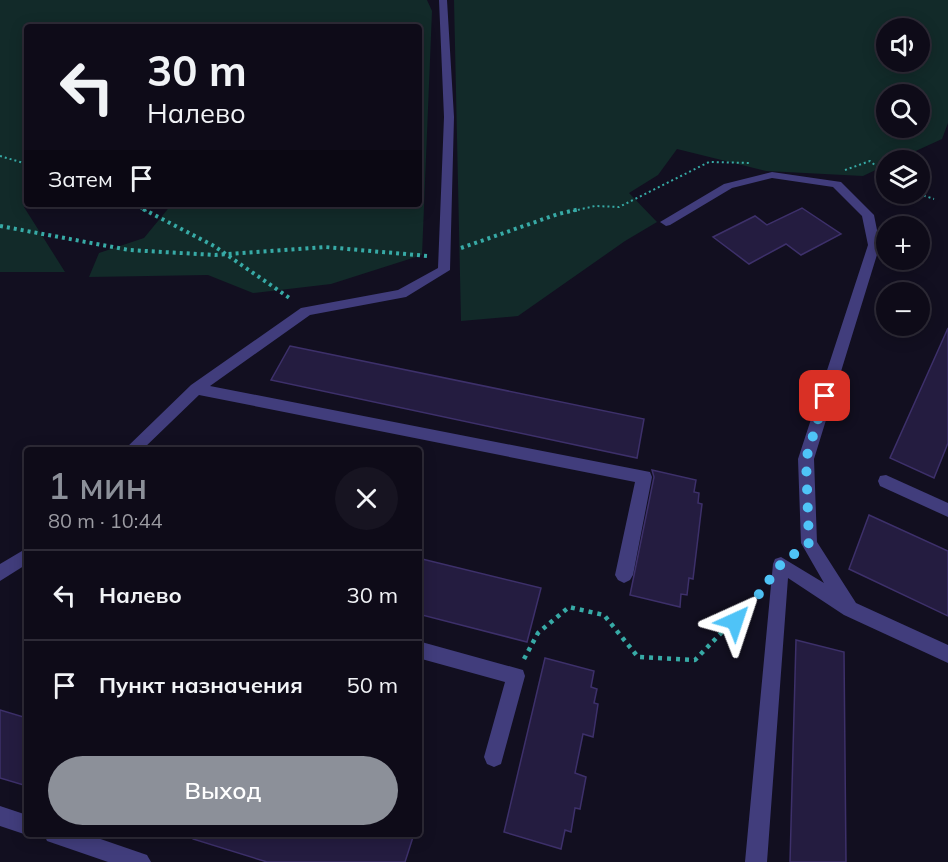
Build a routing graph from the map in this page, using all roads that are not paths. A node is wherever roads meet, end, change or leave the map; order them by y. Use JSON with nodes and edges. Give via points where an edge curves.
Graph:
{"nodes":[{"id":1,"x":443,"y":0,"type":"edge"},
{"id":2,"x":666,"y":222,"type":"dead end"},
{"id":3,"x":196,"y":389,"type":"junction"},
{"id":4,"x":135,"y":447,"type":"edge"},
{"id":5,"x":886,"y":481,"type":"dead end"},
{"id":6,"x":948,"y":510,"type":"edge"},
{"id":7,"x":24,"y":557,"type":"edge"},
{"id":8,"x":0,"y":573,"type":"edge"},
{"id":9,"x":624,"y":575,"type":"dead end"},
{"id":10,"x":850,"y":609,"type":"junction"},
{"id":11,"x":422,"y":650,"type":"edge"},
{"id":12,"x":948,"y":654,"type":"edge"},
{"id":13,"x":494,"y":757,"type":"dead end"},
{"id":14,"x":0,"y":816,"type":"edge"},
{"id":15,"x":24,"y":824,"type":"edge"},
{"id":16,"x":63,"y":837,"type":"edge"},
{"id":17,"x":140,"y":862,"type":"edge"},
{"id":18,"x":756,"y":862,"type":"edge"}],
"edges":[{"from":1,"to":3,"type":"lane","via":[[449,117],[444,270],[401,294],[306,311]]},
{"from":2,"to":10,"type":"lane","via":[[728,186],[772,175],[837,184],[868,215],[874,244],[806,459],[809,543]]},
{"from":3,"to":4,"type":"lane"},
{"from":3,"to":9,"type":"lane","via":[[644,477]]},
{"from":5,"to":6,"type":"lane"},
{"from":7,"to":8,"type":"lane"},
{"from":10,"to":12,"type":"lane"},
{"from":10,"to":18,"type":"lane","via":[[781,564]]},
{"from":11,"to":13,"type":"lane","via":[[516,676]]},
{"from":14,"to":15,"type":"lane"},
{"from":16,"to":17,"type":"lane"}]}
